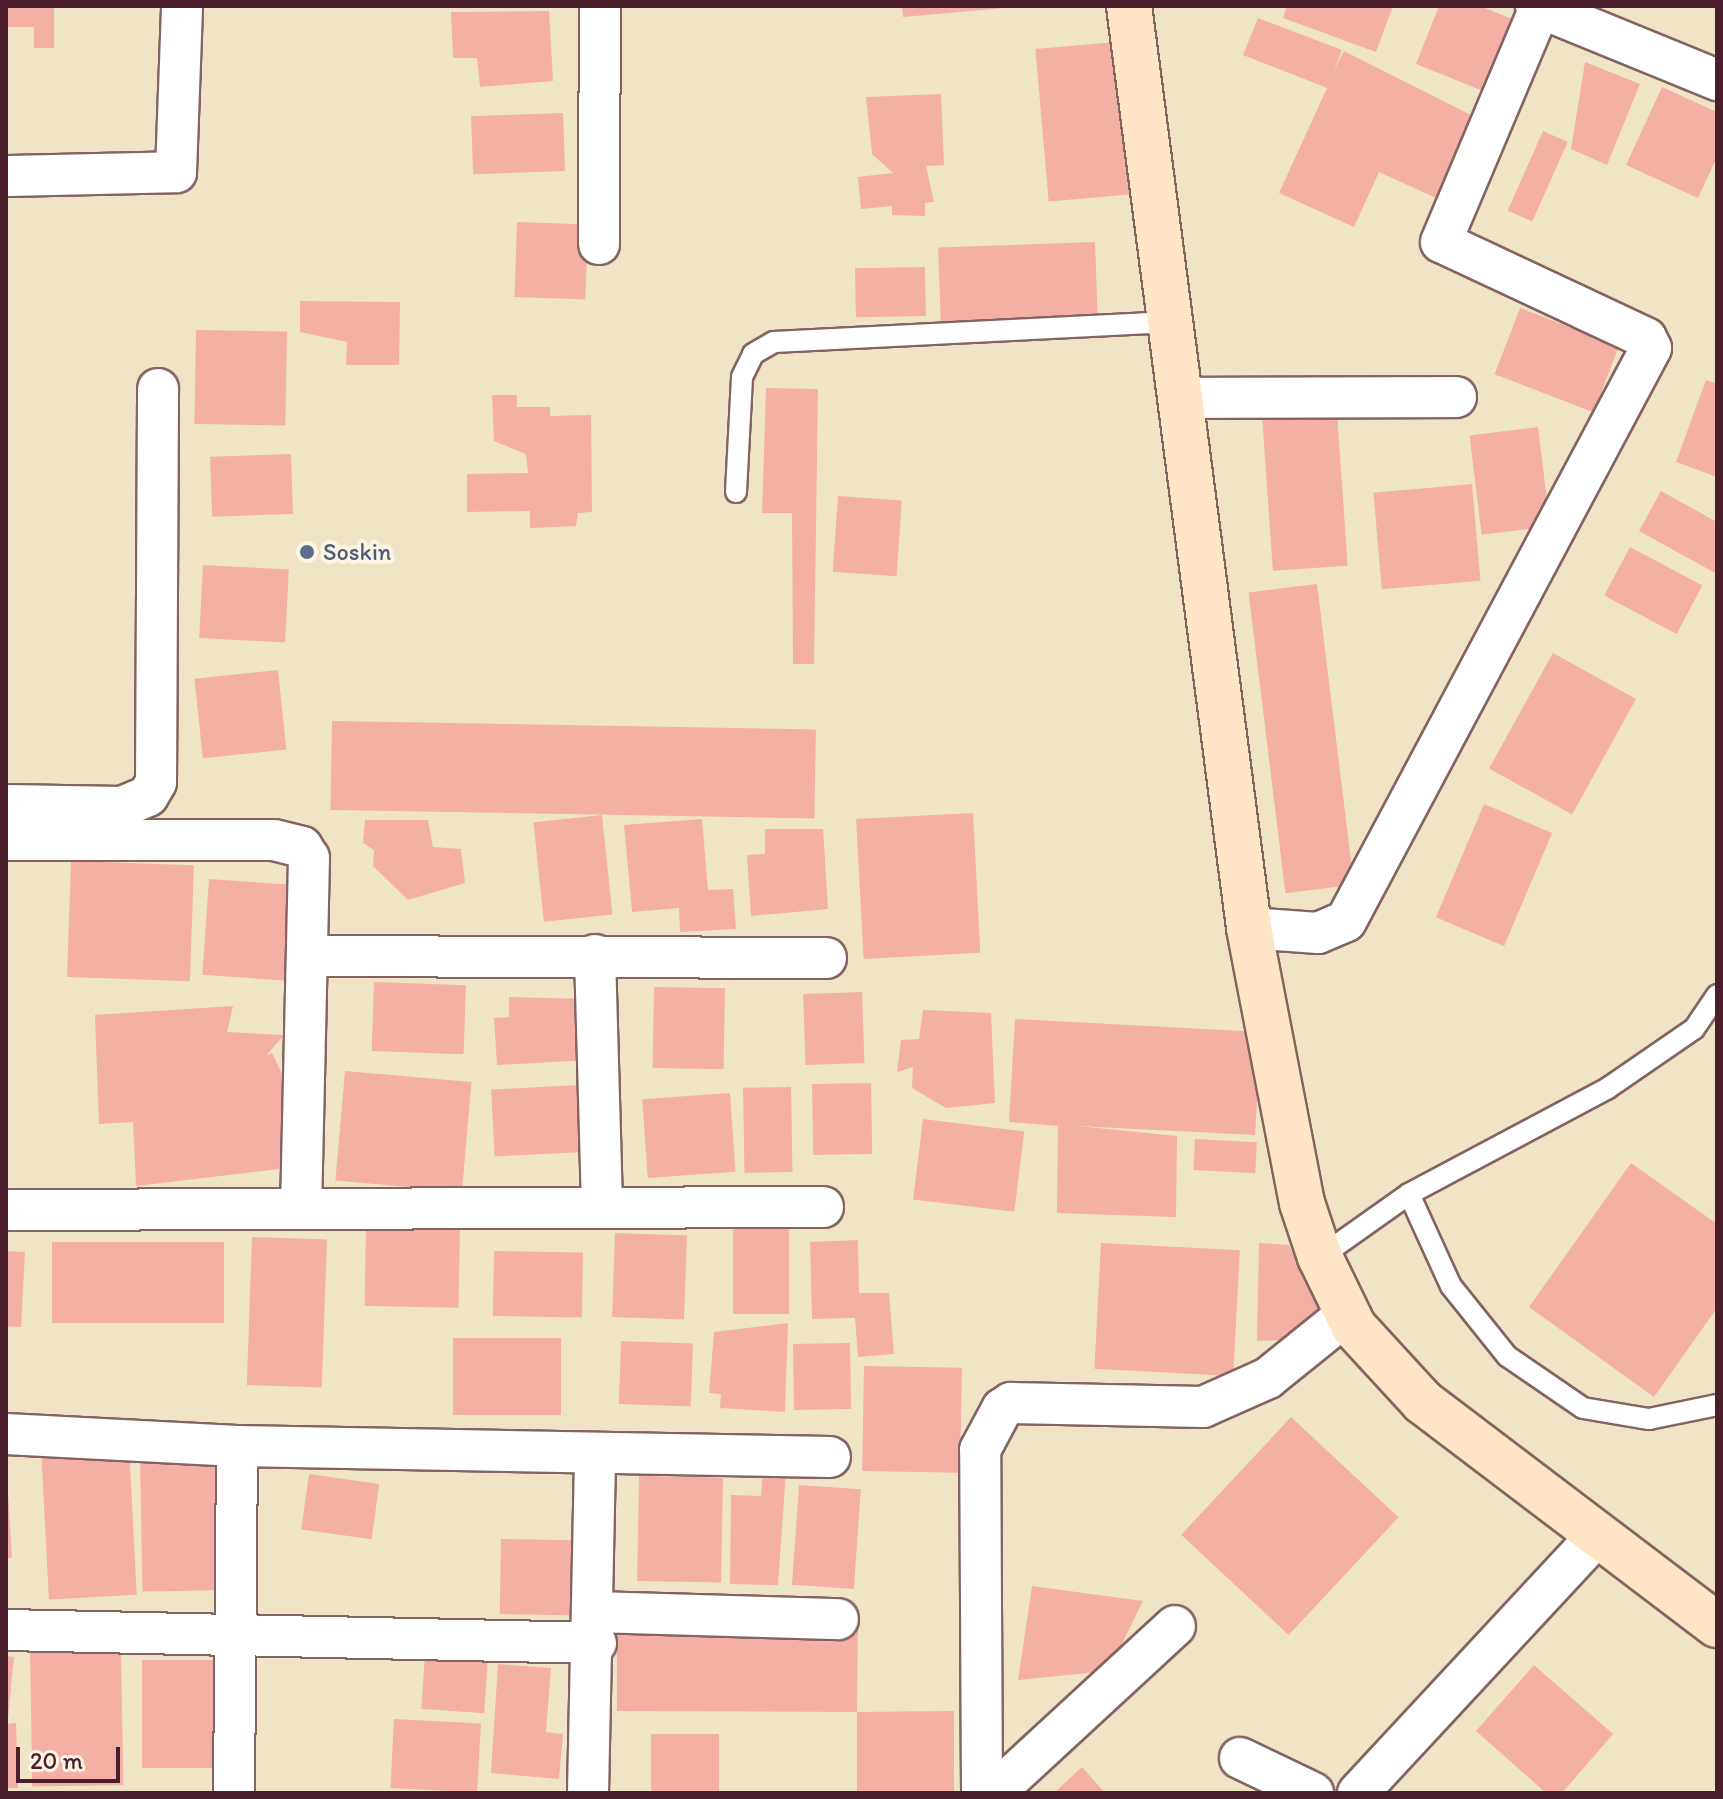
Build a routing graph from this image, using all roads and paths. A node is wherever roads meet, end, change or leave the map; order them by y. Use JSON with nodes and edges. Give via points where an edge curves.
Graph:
{"nodes":[{"id":1,"x":182,"y":6,"type":"edge"},
{"id":2,"x":600,"y":6,"type":"edge"},
{"id":3,"x":1129,"y":6,"type":"edge"},
{"id":4,"x":1538,"y":7,"type":"edge"},
{"id":5,"x":1717,"y":80,"type":"edge"},
{"id":6,"x":6,"y":176,"type":"edge"},
{"id":7,"x":599,"y":244,"type":"dead end"},
{"id":8,"x":1170,"y":322,"type":"junction"},
{"id":9,"x":158,"y":389,"type":"dead end"},
{"id":10,"x":1456,"y":397,"type":"dead end"},
{"id":11,"x":1180,"y":398,"type":"junction"},
{"id":12,"x":736,"y":492,"type":"dead end"},
{"id":13,"x":6,"y":805,"type":"edge"},
{"id":14,"x":6,"y":840,"type":"edge"},
{"id":15,"x":1249,"y":928,"type":"junction"},
{"id":16,"x":595,"y":955,"type":"junction"},
{"id":17,"x":307,"y":956,"type":"junction"},
{"id":18,"x":826,"y":958,"type":"dead end"},
{"id":19,"x":1717,"y":995,"type":"edge"},
{"id":20,"x":1409,"y":1194,"type":"junction"},
{"id":21,"x":602,"y":1204,"type":"junction"},
{"id":22,"x":301,"y":1207,"type":"junction"},
{"id":23,"x":823,"y":1207,"type":"dead end"},
{"id":24,"x":6,"y":1210,"type":"edge"},
{"id":25,"x":1320,"y":1257,"type":"junction"},
{"id":26,"x":1346,"y":1315,"type":"junction"},
{"id":27,"x":1717,"y":1405,"type":"edge"},
{"id":28,"x":6,"y":1434,"type":"edge"},
{"id":29,"x":237,"y":1446,"type":"junction"},
{"id":30,"x":595,"y":1456,"type":"junction"},
{"id":31,"x":830,"y":1457,"type":"dead end"},
{"id":32,"x":1598,"y":1535,"type":"junction"},
{"id":33,"x":838,"y":1619,"type":"dead end"},
{"id":34,"x":1717,"y":1625,"type":"edge"},
{"id":35,"x":1175,"y":1626,"type":"dead end"},
{"id":36,"x":597,"y":1628,"type":"junction"},
{"id":37,"x":6,"y":1630,"type":"edge"},
{"id":38,"x":235,"y":1635,"type":"junction"},
{"id":39,"x":1240,"y":1758,"type":"dead end"},
{"id":40,"x":234,"y":1793,"type":"edge"},
{"id":41,"x":588,"y":1793,"type":"edge"},
{"id":42,"x":982,"y":1793,"type":"edge"},
{"id":43,"x":994,"y":1793,"type":"edge"},
{"id":44,"x":1313,"y":1793,"type":"edge"},
{"id":45,"x":1358,"y":1793,"type":"edge"}],
"edges":[{"from":1,"to":6,"type":"street","via":[[176,172]]},
{"from":2,"to":7,"type":"street"},
{"from":3,"to":8,"type":"main road"},
{"from":4,"to":5,"type":"street"},
{"from":4,"to":15,"type":"street","via":[[1441,242],[1646,338],[1651,348],[1346,921],[1318,933]]},
{"from":8,"to":11,"type":"main road"},
{"from":8,"to":12,"type":"lane","via":[[774,342],[753,354],[742,377]]},
{"from":9,"to":13,"type":"street","via":[[156,782],[148,796],[122,807]]},
{"from":10,"to":11,"type":"street"},
{"from":11,"to":15,"type":"main road"},
{"from":14,"to":17,"type":"street","via":[[274,840],[302,847],[309,858]]},
{"from":15,"to":25,"type":"main road","via":[[1302,1203]]},
{"from":16,"to":17,"type":"street"},
{"from":16,"to":18,"type":"street"},
{"from":16,"to":21,"type":"street"},
{"from":17,"to":22,"type":"street"},
{"from":19,"to":20,"type":"lane","via":[[1694,1029],[1608,1088]]},
{"from":20,"to":25,"type":"lane"},
{"from":20,"to":27,"type":"lane","via":[[1451,1286],[1507,1356],[1570,1399],[1649,1419]]},
{"from":21,"to":22,"type":"street"},
{"from":21,"to":23,"type":"street"},
{"from":22,"to":24,"type":"street"},
{"from":25,"to":26,"type":"main road"},
{"from":26,"to":32,"type":"main road","via":[[1423,1402]]},
{"from":26,"to":42,"type":"street","via":[[1268,1378],[1203,1407],[1011,1403],[1002,1409],[980,1450]]},
{"from":28,"to":29,"type":"street"},
{"from":29,"to":30,"type":"street"},
{"from":29,"to":38,"type":"street"},
{"from":30,"to":31,"type":"street"},
{"from":30,"to":36,"type":"street"},
{"from":32,"to":34,"type":"main road"},
{"from":32,"to":45,"type":"street"},
{"from":33,"to":36,"type":"street"},
{"from":35,"to":43,"type":"street"},
{"from":36,"to":38,"type":"street"},
{"from":36,"to":41,"type":"street"},
{"from":37,"to":38,"type":"street"},
{"from":38,"to":40,"type":"street"},
{"from":39,"to":44,"type":"street"}]}
